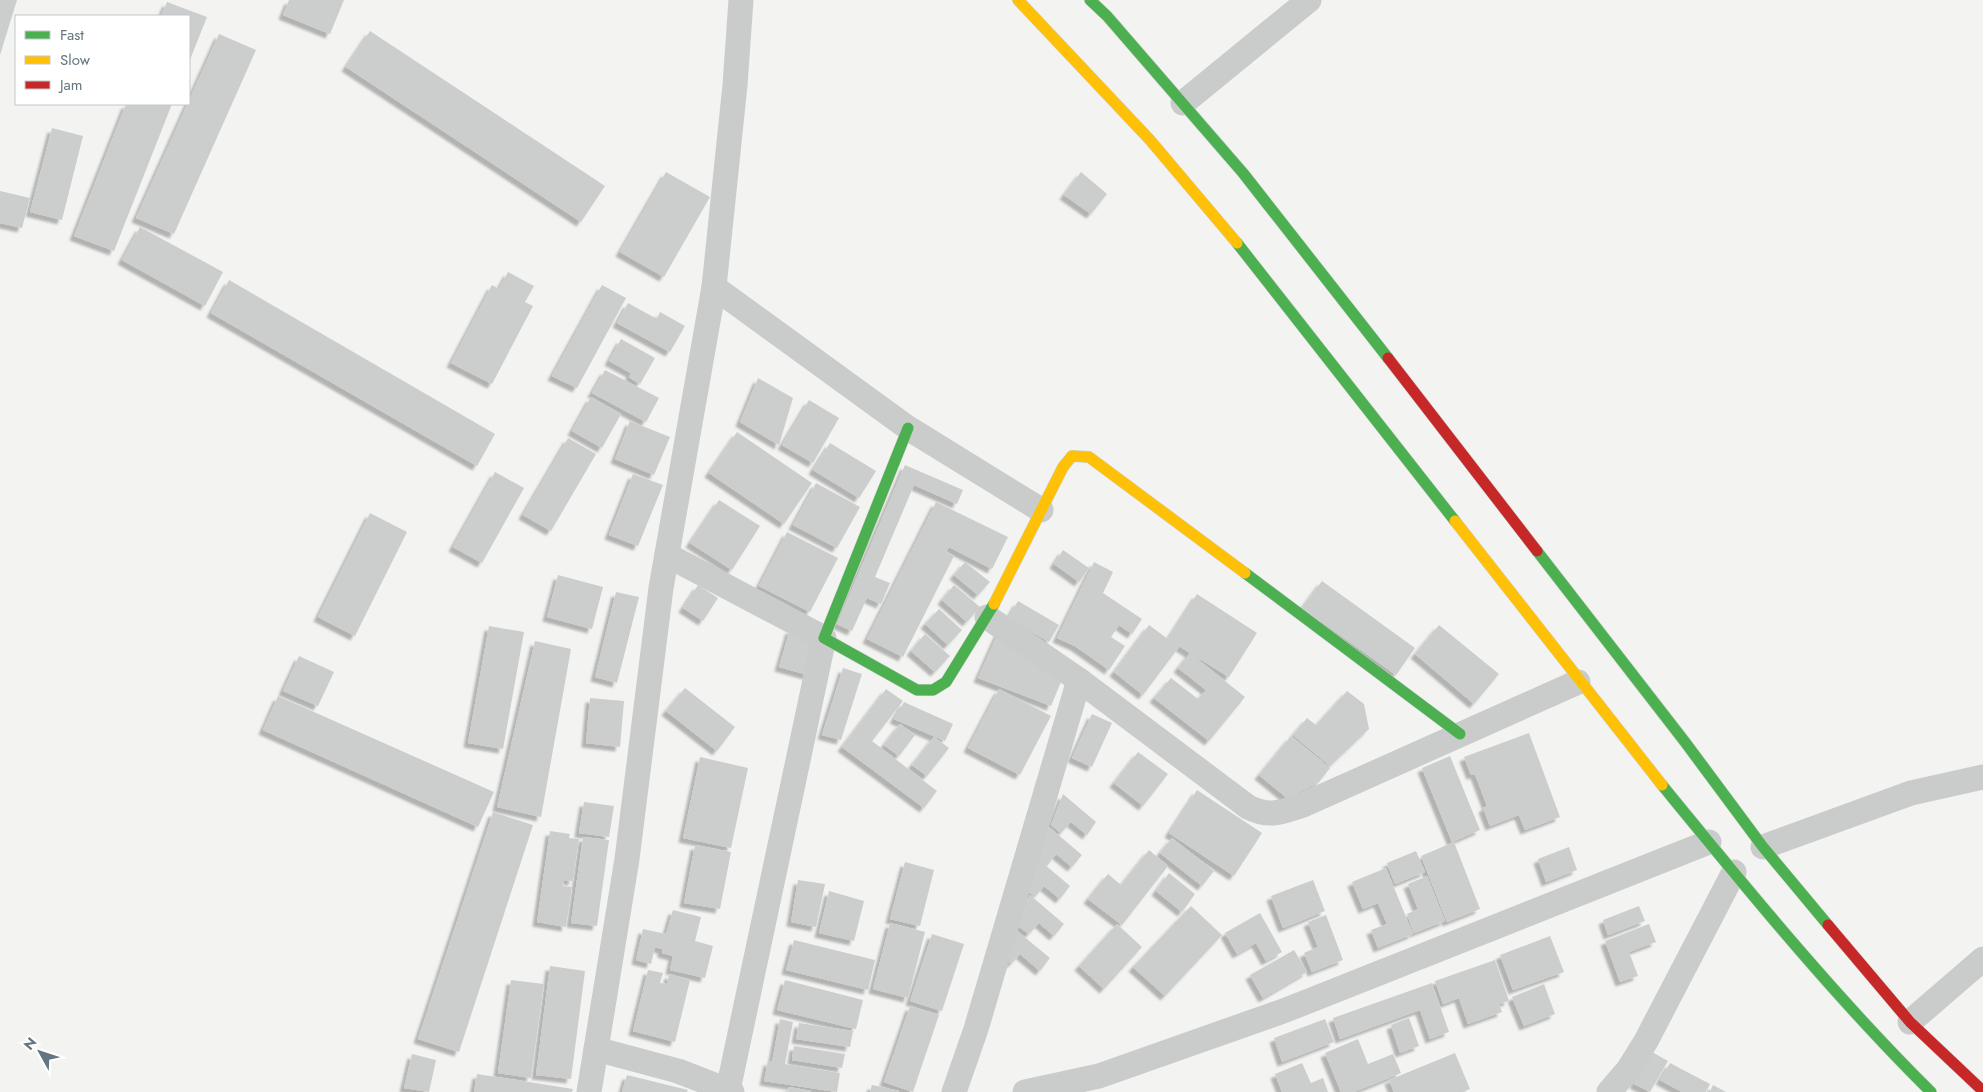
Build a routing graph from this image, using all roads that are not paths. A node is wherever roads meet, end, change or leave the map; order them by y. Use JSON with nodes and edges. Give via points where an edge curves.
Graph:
{"nodes":[{"id":1,"x":741,"y":0,"type":"edge"},
{"id":2,"x":1018,"y":0,"type":"edge"},
{"id":3,"x":1090,"y":0,"type":"edge"},
{"id":4,"x":1309,"y":0,"type":"edge"},
{"id":5,"x":1183,"y":104,"type":"junction"},
{"id":6,"x":714,"y":287,"type":"junction"},
{"id":7,"x":908,"y":428,"type":"junction"},
{"id":8,"x":1041,"y":510,"type":"junction"},
{"id":9,"x":667,"y":555,"type":"junction"},
{"id":10,"x":987,"y":617,"type":"junction"},
{"id":11,"x":824,"y":638,"type":"junction"},
{"id":12,"x":1079,"y":680,"type":"junction"},
{"id":13,"x":1578,"y":682,"type":"junction"},
{"id":14,"x":1460,"y":734,"type":"junction"},
{"id":15,"x":1983,"y":777,"type":"edge"},
{"id":16,"x":1709,"y":842,"type":"junction"},
{"id":17,"x":1762,"y":847,"type":"junction"},
{"id":18,"x":1734,"y":872,"type":"junction"},
{"id":19,"x":1983,"y":959,"type":"edge"},
{"id":20,"x":1910,"y":1022,"type":"junction"},
{"id":21,"x":596,"y":1049,"type":"junction"},
{"id":22,"x":730,"y":1091,"type":"edge"},
{"id":23,"x":1983,"y":1091,"type":"edge"},
{"id":24,"x":589,"y":1092,"type":"edge"},
{"id":25,"x":954,"y":1092,"type":"edge"},
{"id":26,"x":1025,"y":1092,"type":"edge"},
{"id":27,"x":1609,"y":1092,"type":"edge"},
{"id":28,"x":1931,"y":1092,"type":"edge"}],
"edges":[{"from":1,"to":6,"type":"street"},
{"from":2,"to":13,"type":"main road","via":[[1100,84],[1223,226]]},
{"from":3,"to":5,"type":"main road"},
{"from":4,"to":5,"type":"street"},
{"from":5,"to":17,"type":"main road","via":[[1323,274],[1685,742]]},
{"from":6,"to":7,"type":"street"},
{"from":6,"to":9,"type":"street"},
{"from":7,"to":8,"type":"street"},
{"from":7,"to":11,"type":"main road"},
{"from":8,"to":10,"type":"main road"},
{"from":8,"to":14,"type":"main road","via":[[1062,467],[1072,456],[1089,457]]},
{"from":9,"to":11,"type":"street"},
{"from":9,"to":21,"type":"street","via":[[627,859]]},
{"from":10,"to":11,"type":"main road","via":[[946,682],[937,690],[928,692],[917,690]]},
{"from":10,"to":12,"type":"street"},
{"from":11,"to":22,"type":"street"},
{"from":12,"to":14,"type":"street","via":[[1248,807],[1261,813],[1277,814],[1303,804]]},
{"from":12,"to":25,"type":"street","via":[[976,1029]]},
{"from":13,"to":14,"type":"street"},
{"from":13,"to":16,"type":"main road"},
{"from":15,"to":17,"type":"street","via":[[1911,792]]},
{"from":16,"to":18,"type":"main road"},
{"from":16,"to":26,"type":"street","via":[[1286,1010],[1099,1076]]},
{"from":17,"to":20,"type":"main road"},
{"from":18,"to":27,"type":"street","via":[[1646,1041]]},
{"from":18,"to":28,"type":"main road","via":[[1887,1050]]},
{"from":19,"to":20,"type":"street"},
{"from":20,"to":23,"type":"main road"},
{"from":21,"to":22,"type":"street","via":[[678,1071]]},
{"from":21,"to":24,"type":"street"}]}
